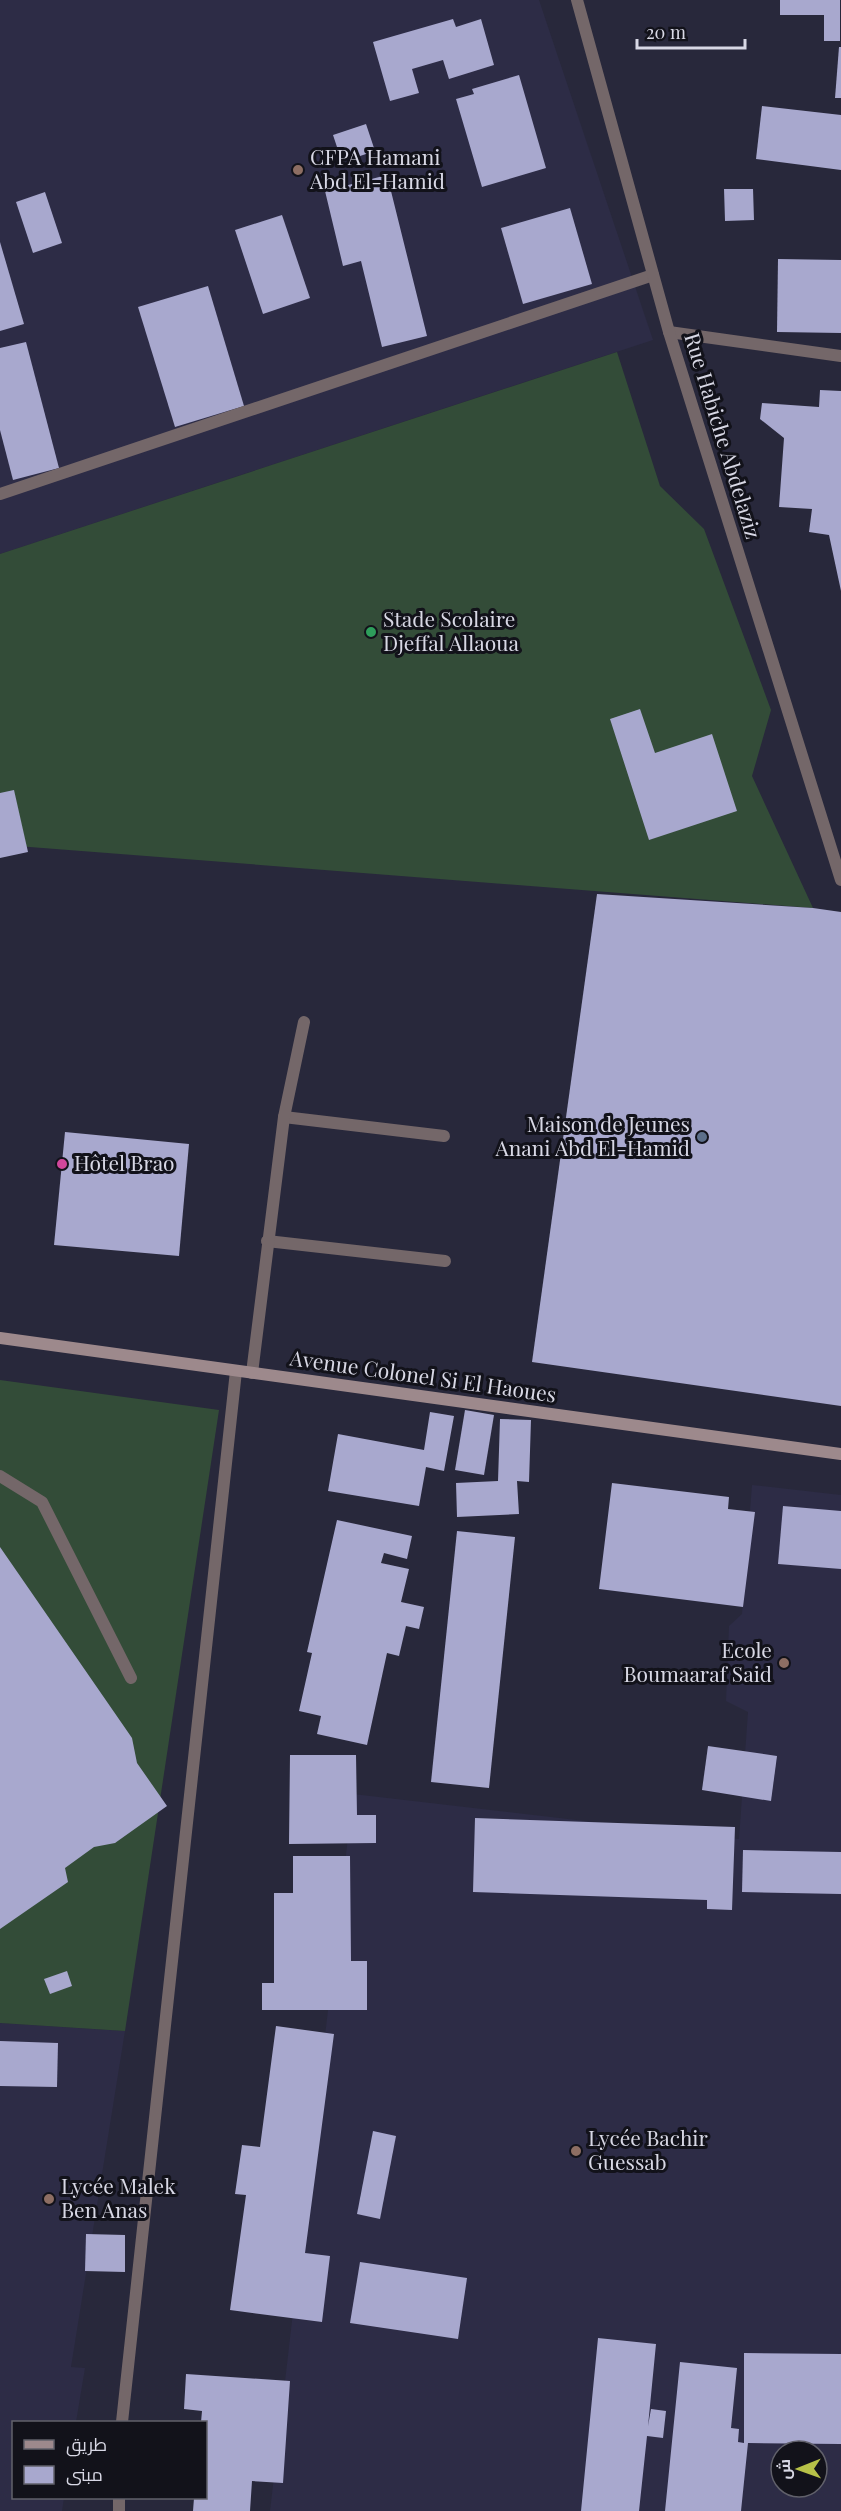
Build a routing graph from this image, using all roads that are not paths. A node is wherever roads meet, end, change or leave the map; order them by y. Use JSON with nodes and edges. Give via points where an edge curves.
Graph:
{"nodes":[{"id":1,"x":577,"y":0,"type":"edge"},
{"id":2,"x":654,"y":275,"type":"junction"},
{"id":3,"x":669,"y":332,"type":"junction"},
{"id":4,"x":841,"y":356,"type":"edge"},
{"id":5,"x":0,"y":494,"type":"edge"},
{"id":6,"x":841,"y":880,"type":"edge"},
{"id":7,"x":304,"y":1022,"type":"dead end"},
{"id":8,"x":284,"y":1117,"type":"junction"},
{"id":9,"x":444,"y":1136,"type":"dead end"},
{"id":10,"x":267,"y":1241,"type":"junction"},
{"id":11,"x":445,"y":1261,"type":"dead end"},
{"id":12,"x":0,"y":1338,"type":"edge"},
{"id":13,"x":236,"y":1371,"type":"junction"},
{"id":14,"x":252,"y":1373,"type":"junction"},
{"id":15,"x":841,"y":1454,"type":"edge"},
{"id":16,"x":0,"y":1476,"type":"edge"},
{"id":17,"x":131,"y":1678,"type":"dead end"},
{"id":18,"x":122,"y":2421,"type":"edge"}],
"edges":[{"from":1,"to":2,"type":"street","name":"Rue Habiche Abdelaziz"},
{"from":2,"to":3,"type":"street","name":"Rue Habiche Abdelaziz"},
{"from":2,"to":5,"type":"street"},
{"from":3,"to":4,"type":"street"},
{"from":3,"to":6,"type":"street","name":"Rue Habiche Abdelaziz"},
{"from":7,"to":8,"type":"street"},
{"from":8,"to":9,"type":"street"},
{"from":8,"to":10,"type":"street"},
{"from":10,"to":11,"type":"street"},
{"from":10,"to":14,"type":"street"},
{"from":12,"to":13,"type":"main road","name":"Avenue Colonel Si El Haoues"},
{"from":13,"to":14,"type":"main road","name":"Avenue Colonel Si El Haoues"},
{"from":13,"to":18,"type":"street"},
{"from":14,"to":15,"type":"main road","name":"Avenue Colonel Si El Haoues"},
{"from":16,"to":17,"type":"street","via":[[42,1502]]}]}
